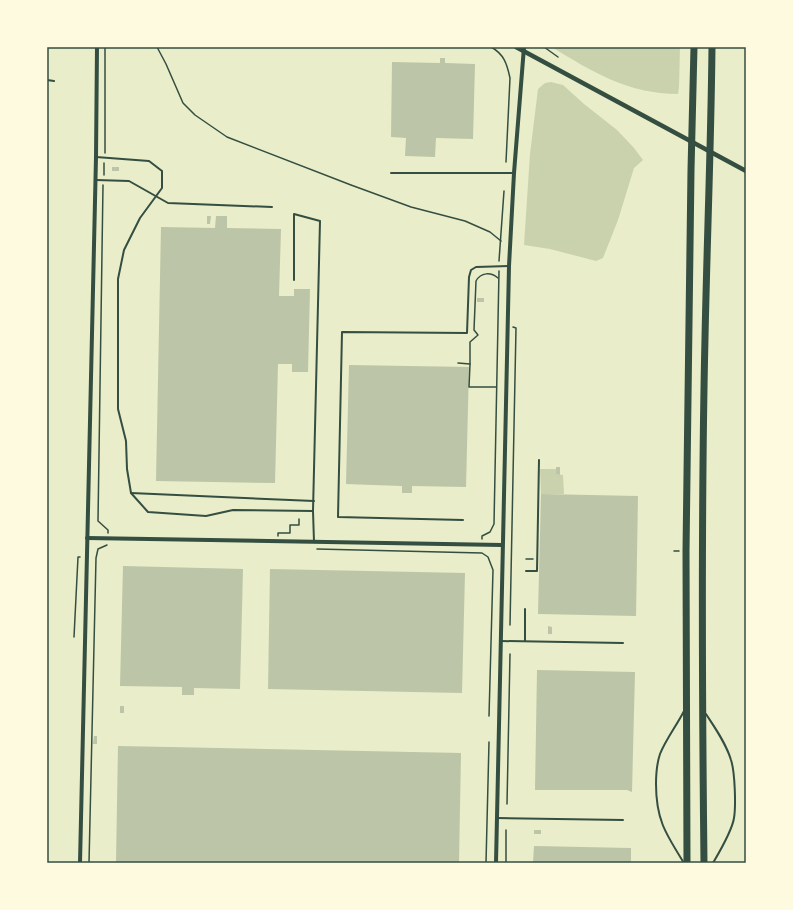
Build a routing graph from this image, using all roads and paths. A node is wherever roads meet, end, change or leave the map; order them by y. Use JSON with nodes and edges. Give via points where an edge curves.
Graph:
{"nodes":[{"id":1,"x":97,"y":47,"type":"edge"},
{"id":2,"x":105,"y":47,"type":"edge"},
{"id":3,"x":157,"y":47,"type":"edge"},
{"id":4,"x":491,"y":47,"type":"edge"},
{"id":5,"x":516,"y":47,"type":"edge"},
{"id":6,"x":544,"y":47,"type":"edge"},
{"id":7,"x":694,"y":47,"type":"edge"},
{"id":8,"x":712,"y":47,"type":"edge"},
{"id":9,"x":524,"y":49,"type":"edge"},
{"id":10,"x":558,"y":57,"type":"dead end"},
{"id":11,"x":47,"y":80,"type":"edge"},
{"id":12,"x":54,"y":81,"type":"dead end"},
{"id":13,"x":96,"y":156,"type":"junction"},
{"id":14,"x":104,"y":157,"type":"junction"},
{"id":15,"x":506,"y":162,"type":"dead end"},
{"id":16,"x":746,"y":171,"type":"edge"},
{"id":17,"x":391,"y":172,"type":"dead end"},
{"id":18,"x":514,"y":173,"type":"junction"},
{"id":19,"x":96,"y":180,"type":"junction"},
{"id":20,"x":104,"y":180,"type":"junction"},
{"id":21,"x":504,"y":191,"type":"dead end"},
{"id":22,"x":156,"y":197,"type":"junction"},
{"id":23,"x":272,"y":206,"type":"dead end"},
{"id":24,"x":501,"y":241,"type":"junction"},
{"id":25,"x":499,"y":266,"type":"junction"},
{"id":26,"x":509,"y":266,"type":"junction"},
{"id":27,"x":499,"y":278,"type":"junction"},
{"id":28,"x":294,"y":280,"type":"dead end"},
{"id":29,"x":507,"y":327,"type":"junction"},
{"id":30,"x":458,"y":363,"type":"dead end"},
{"id":31,"x":470,"y":364,"type":"junction"},
{"id":32,"x":496,"y":387,"type":"junction"},
{"id":33,"x":539,"y":460,"type":"dead end"},
{"id":34,"x":132,"y":493,"type":"junction"},
{"id":35,"x":314,"y":502,"type":"junction"},
{"id":36,"x":314,"y":511,"type":"junction"},
{"id":37,"x":300,"y":519,"type":"dead end"},
{"id":38,"x":463,"y":520,"type":"dead end"},
{"id":39,"x":88,"y":538,"type":"junction"},
{"id":40,"x":108,"y":538,"type":"junction"},
{"id":41,"x":277,"y":541,"type":"junction"},
{"id":42,"x":314,"y":542,"type":"junction"},
{"id":43,"x":482,"y":545,"type":"junction"},
{"id":44,"x":502,"y":545,"type":"junction"},
{"id":45,"x":317,"y":549,"type":"dead end"},
{"id":46,"x":482,"y":553,"type":"junction"},
{"id":47,"x":87,"y":557,"type":"junction"},
{"id":48,"x":96,"y":558,"type":"junction"},
{"id":49,"x":526,"y":571,"type":"dead end"},
{"id":50,"x":526,"y":609,"type":"dead end"},
{"id":51,"x":510,"y":624,"type":"dead end"},
{"id":52,"x":74,"y":637,"type":"dead end"},
{"id":53,"x":500,"y":641,"type":"junction"},
{"id":54,"x":525,"y":642,"type":"junction"},
{"id":55,"x":624,"y":643,"type":"dead end"},
{"id":56,"x":510,"y":654,"type":"dead end"},
{"id":57,"x":686,"y":708,"type":"junction"},
{"id":58,"x":702,"y":708,"type":"junction"},
{"id":59,"x":489,"y":716,"type":"dead end"},
{"id":60,"x":489,"y":742,"type":"dead end"},
{"id":61,"x":507,"y":804,"type":"dead end"},
{"id":62,"x":497,"y":818,"type":"junction"},
{"id":63,"x":623,"y":820,"type":"dead end"},
{"id":64,"x":506,"y":830,"type":"dead end"},
{"id":65,"x":80,"y":863,"type":"edge"},
{"id":66,"x":88,"y":863,"type":"edge"},
{"id":67,"x":486,"y":863,"type":"edge"},
{"id":68,"x":496,"y":863,"type":"edge"},
{"id":69,"x":506,"y":863,"type":"edge"},
{"id":70,"x":686,"y":863,"type":"edge"},
{"id":71,"x":704,"y":863,"type":"edge"},
{"id":72,"x":713,"y":863,"type":"edge"}],
"edges":[{"from":1,"to":13,"type":"street"},
{"from":2,"to":14,"type":"path"},
{"from":3,"to":24,"type":"path","via":[[183,102],[195,116],[227,137],[411,207],[470,223],[490,232]]},
{"from":4,"to":15,"type":"path","via":[[504,57],[510,78]]},
{"from":5,"to":9,"type":"street"},
{"from":6,"to":10,"type":"path"},
{"from":7,"to":57,"type":"highway"},
{"from":8,"to":58,"type":"highway","via":[[705,345]]},
{"from":9,"to":16,"type":"street"},
{"from":9,"to":18,"type":"street"},
{"from":11,"to":12,"type":"lane"},
{"from":13,"to":14,"type":"lane"},
{"from":13,"to":19,"type":"street"},
{"from":14,"to":20,"type":"path"},
{"from":14,"to":22,"type":"lane","via":[[149,161],[162,170],[162,188]]},
{"from":17,"to":18,"type":"lane"},
{"from":18,"to":26,"type":"street"},
{"from":19,"to":20,"type":"lane"},
{"from":19,"to":39,"type":"street"},
{"from":20,"to":22,"type":"lane","via":[[129,181]]},
{"from":20,"to":40,"type":"path","via":[[98,521],[108,530]]},
{"from":21,"to":24,"type":"path"},
{"from":22,"to":23,"type":"lane","via":[[168,203]]},
{"from":22,"to":34,"type":"lane","via":[[140,218],[124,250],[118,279],[118,409],[126,441],[127,469]]},
{"from":24,"to":25,"type":"path"},
{"from":25,"to":26,"type":"lane"},
{"from":25,"to":27,"type":"path"},
{"from":25,"to":38,"type":"lane","via":[[476,267],[471,270],[467,333],[342,332],[338,517]]},
{"from":26,"to":29,"type":"street"},
{"from":27,"to":31,"type":"path","via":[[493,274],[485,274],[476,281],[474,330],[478,335],[470,342]]},
{"from":27,"to":32,"type":"path"},
{"from":28,"to":35,"type":"lane","via":[[294,214],[320,221]]},
{"from":29,"to":44,"type":"street"},
{"from":29,"to":51,"type":"path","via":[[516,328]]},
{"from":30,"to":31,"type":"path"},
{"from":31,"to":32,"type":"path","via":[[469,387]]},
{"from":32,"to":43,"type":"path","via":[[494,524],[490,532],[482,536]]},
{"from":33,"to":49,"type":"lane","via":[[538,572]]},
{"from":34,"to":35,"type":"lane"},
{"from":34,"to":36,"type":"lane","via":[[148,512],[206,516],[233,510]]},
{"from":35,"to":36,"type":"lane"},
{"from":36,"to":42,"type":"lane"},
{"from":37,"to":41,"type":"path","via":[[299,525],[290,525],[290,533],[278,533]]},
{"from":39,"to":40,"type":"street"},
{"from":39,"to":47,"type":"street"},
{"from":40,"to":41,"type":"street"},
{"from":40,"to":48,"type":"path","via":[[108,545],[98,549]]},
{"from":41,"to":42,"type":"street"},
{"from":42,"to":43,"type":"street"},
{"from":43,"to":44,"type":"street"},
{"from":43,"to":46,"type":"path"},
{"from":44,"to":53,"type":"street"},
{"from":45,"to":46,"type":"path"},
{"from":46,"to":59,"type":"path","via":[[488,557],[493,570]]},
{"from":47,"to":48,"type":"path"},
{"from":47,"to":52,"type":"path","via":[[78,557]]},
{"from":47,"to":65,"type":"street"},
{"from":48,"to":66,"type":"path"},
{"from":50,"to":54,"type":"lane"},
{"from":53,"to":54,"type":"lane"},
{"from":53,"to":62,"type":"street"},
{"from":54,"to":55,"type":"lane"},
{"from":56,"to":61,"type":"path"},
{"from":57,"to":70,"type":"highway"},
{"from":57,"to":70,"type":"lane","via":[[660,754],[656,780],[658,815],[666,834]]},
{"from":58,"to":71,"type":"highway"},
{"from":58,"to":72,"type":"lane","via":[[724,743],[731,759],[735,782],[734,819]]},
{"from":60,"to":67,"type":"path"},
{"from":62,"to":63,"type":"lane"},
{"from":62,"to":68,"type":"street"},
{"from":64,"to":69,"type":"path"}]}
